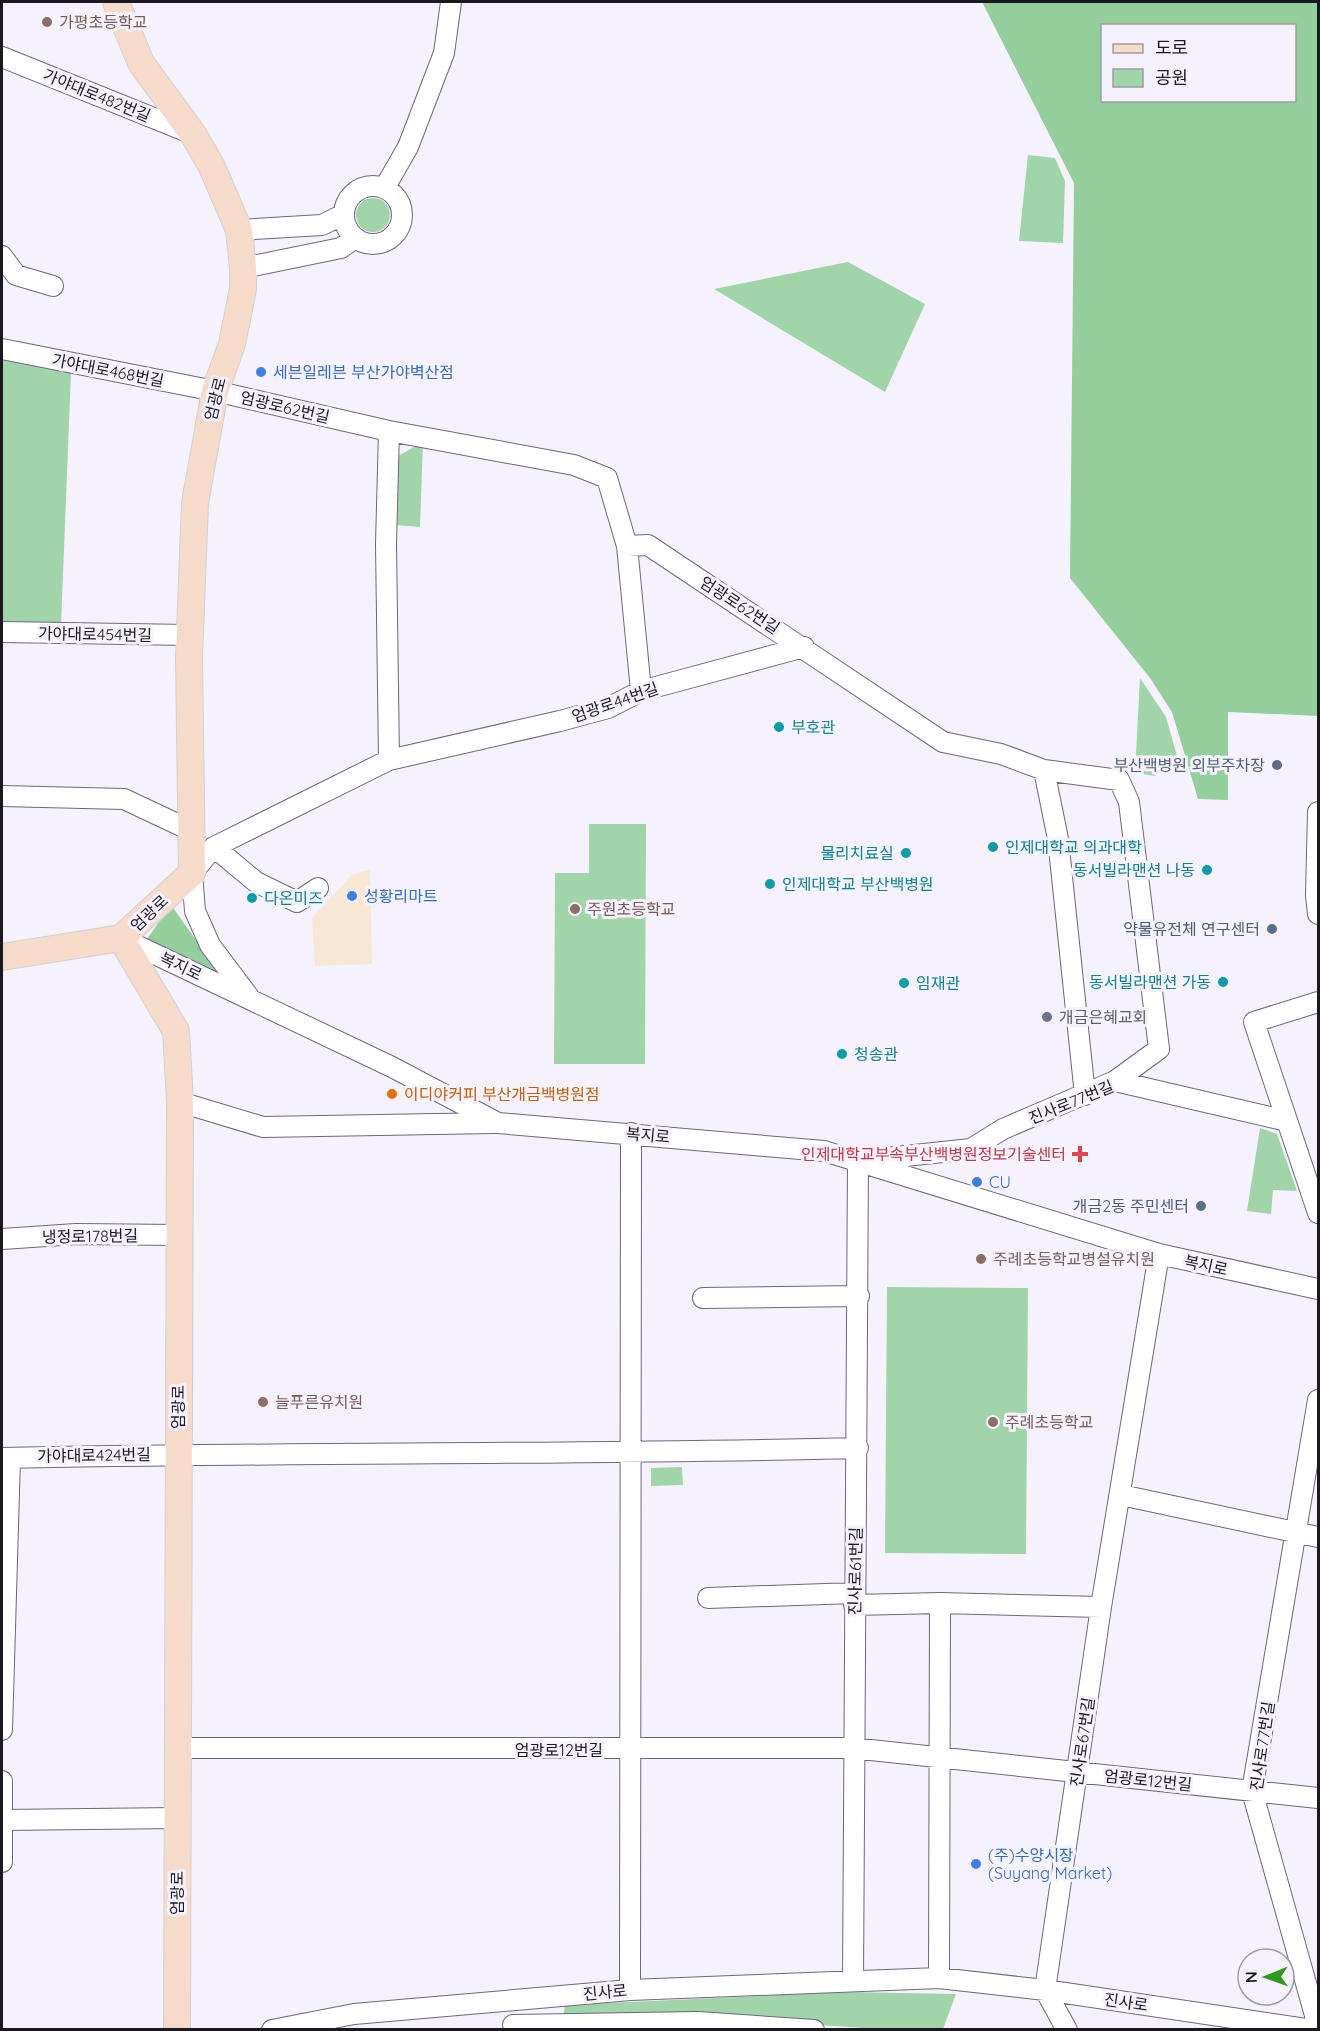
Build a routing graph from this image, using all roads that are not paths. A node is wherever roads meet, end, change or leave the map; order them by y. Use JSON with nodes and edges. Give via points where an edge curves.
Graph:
{"nodes":[{"id":1,"x":116,"y":2,"type":"edge"},
{"id":2,"x":451,"y":2,"type":"edge"},
{"id":3,"x":2,"y":57,"type":"edge"},
{"id":4,"x":193,"y":134,"type":"junction"},
{"id":5,"x":384,"y":188,"type":"junction"},
{"id":6,"x":344,"y":214,"type":"junction"},
{"id":7,"x":239,"y":230,"type":"junction"},
{"id":8,"x":355,"y":238,"type":"junction"},
{"id":9,"x":2,"y":256,"type":"edge"},
{"id":10,"x":243,"y":268,"type":"junction"},
{"id":11,"x":53,"y":286,"type":"dead end"},
{"id":12,"x":2,"y":349,"type":"edge"},
{"id":13,"x":215,"y":392,"type":"junction"},
{"id":14,"x":389,"y":431,"type":"junction"},
{"id":15,"x":627,"y":546,"type":"junction"},
{"id":16,"x":2,"y":632,"type":"edge"},
{"id":17,"x":189,"y":635,"type":"junction"},
{"id":18,"x":804,"y":647,"type":"junction"},
{"id":19,"x":641,"y":691,"type":"junction"},
{"id":20,"x":389,"y":760,"type":"junction"},
{"id":21,"x":1044,"y":770,"type":"junction"},
{"id":22,"x":2,"y":796,"type":"edge"},
{"id":23,"x":1318,"y":812,"type":"edge"},
{"id":24,"x":192,"y":831,"type":"junction"},
{"id":25,"x":214,"y":847,"type":"junction"},
{"id":26,"x":192,"y":873,"type":"junction"},
{"id":27,"x":318,"y":888,"type":"dead end"},
{"id":28,"x":1318,"y":914,"type":"edge"},
{"id":29,"x":121,"y":938,"type":"junction"},
{"id":30,"x":2,"y":957,"type":"edge"},
{"id":31,"x":250,"y":999,"type":"junction"},
{"id":32,"x":1318,"y":1002,"type":"edge"},
{"id":33,"x":1115,"y":1081,"type":"junction"},
{"id":34,"x":1085,"y":1095,"type":"junction"},
{"id":35,"x":180,"y":1102,"type":"junction"},
{"id":36,"x":1287,"y":1121,"type":"junction"},
{"id":37,"x":498,"y":1123,"type":"junction"},
{"id":38,"x":630,"y":1133,"type":"junction"},
{"id":39,"x":858,"y":1161,"type":"junction"},
{"id":40,"x":1318,"y":1213,"type":"edge"},
{"id":41,"x":178,"y":1235,"type":"junction"},
{"id":42,"x":2,"y":1239,"type":"edge"},
{"id":43,"x":1159,"y":1254,"type":"junction"},
{"id":44,"x":1318,"y":1289,"type":"edge"},
{"id":45,"x":859,"y":1296,"type":"junction"},
{"id":46,"x":703,"y":1298,"type":"dead end"},
{"id":47,"x":1318,"y":1400,"type":"edge"},
{"id":48,"x":858,"y":1448,"type":"junction"},
{"id":49,"x":177,"y":1453,"type":"junction"},
{"id":50,"x":630,"y":1453,"type":"junction"},
{"id":51,"x":6,"y":1458,"type":"edge"},
{"id":52,"x":1120,"y":1495,"type":"junction"},
{"id":53,"x":1297,"y":1532,"type":"junction"},
{"id":54,"x":1318,"y":1537,"type":"edge"},
{"id":55,"x":708,"y":1598,"type":"dead end"},
{"id":56,"x":854,"y":1599,"type":"junction"},
{"id":57,"x":940,"y":1604,"type":"junction"},
{"id":58,"x":1101,"y":1607,"type":"junction"},
{"id":59,"x":2,"y":1730,"type":"edge"},
{"id":60,"x":178,"y":1748,"type":"junction"},
{"id":61,"x":852,"y":1748,"type":"junction"},
{"id":62,"x":630,"y":1750,"type":"junction"},
{"id":63,"x":941,"y":1757,"type":"junction"},
{"id":64,"x":1077,"y":1772,"type":"junction"},
{"id":65,"x":2,"y":1781,"type":"edge"},
{"id":66,"x":1252,"y":1791,"type":"junction"},
{"id":67,"x":1318,"y":1798,"type":"edge"},
{"id":68,"x":177,"y":1818,"type":"junction"},
{"id":69,"x":3,"y":1820,"type":"edge"},
{"id":70,"x":2,"y":1862,"type":"edge"},
{"id":71,"x":939,"y":1978,"type":"junction"},
{"id":72,"x":853,"y":1980,"type":"junction"},
{"id":73,"x":630,"y":1990,"type":"junction"},
{"id":74,"x":1045,"y":1990,"type":"junction"},
{"id":75,"x":497,"y":2002,"type":"junction"},
{"id":76,"x":1318,"y":2026,"type":"edge"},
{"id":77,"x":515,"y":2027,"type":"edge"},
{"id":78,"x":177,"y":2030,"type":"edge"},
{"id":79,"x":272,"y":2030,"type":"edge"},
{"id":80,"x":814,"y":2030,"type":"edge"},
{"id":81,"x":1067,"y":2030,"type":"edge"},
{"id":82,"x":1313,"y":2030,"type":"edge"}],
"edges":[{"from":1,"to":4,"type":"main road","name":"엄광로","via":[[141,63]]},
{"from":2,"to":5,"type":"street","via":[[444,53],[408,147]]},
{"from":3,"to":4,"type":"street","name":"가야대로482번길"},
{"from":4,"to":7,"type":"main road","name":"엄광로"},
{"from":5,"to":6,"type":"street","via":[[375,185],[357,190],[346,204]]},
{"from":5,"to":8,"type":"street","via":[[399,200],[401,226],[381,244]]},
{"from":6,"to":7,"type":"street","via":[[322,225]]},
{"from":6,"to":8,"type":"street"},
{"from":7,"to":10,"type":"main road","name":"엄광로"},
{"from":8,"to":10,"type":"street","via":[[341,248]]},
{"from":9,"to":11,"type":"street","via":[[16,275]]},
{"from":10,"to":13,"type":"main road","name":"엄광로","via":[[243,289],[232,344]]},
{"from":12,"to":13,"type":"street","name":"가야대로468번길"},
{"from":13,"to":14,"type":"street","name":"엄광로62번길"},
{"from":13,"to":17,"type":"main road","name":"엄광로","via":[[195,503]]},
{"from":14,"to":15,"type":"street","name":"엄광로62번길","via":[[574,465],[607,478]]},
{"from":14,"to":20,"type":"street"},
{"from":15,"to":18,"type":"street","name":"엄광로62번길","via":[[648,545]]},
{"from":15,"to":19,"type":"street"},
{"from":16,"to":17,"type":"street","name":"가야대로454번길"},
{"from":17,"to":24,"type":"main road","name":"엄광로"},
{"from":18,"to":19,"type":"street","name":"엄광로44번길"},
{"from":18,"to":21,"type":"street","name":"엄광로62번길","via":[[943,742],[1001,754]]},
{"from":19,"to":20,"type":"street","name":"엄광로44번길","via":[[608,708]]},
{"from":20,"to":25,"type":"street","name":"엄광로44번길"},
{"from":21,"to":33,"type":"street","name":"엄광로62번길","via":[[1119,780],[1129,802],[1159,1049]]},
{"from":21,"to":34,"type":"street","via":[[1058,839]]},
{"from":22,"to":24,"type":"street","via":[[124,799]]},
{"from":23,"to":28,"type":"street"},
{"from":24,"to":26,"type":"main road","name":"엄광로"},
{"from":25,"to":26,"type":"street","name":"엄광로44번길"},
{"from":25,"to":27,"type":"street","via":[[256,882],[297,902]]},
{"from":26,"to":29,"type":"main road","name":"엄광로"},
{"from":26,"to":31,"type":"street","via":[[195,911],[210,945]]},
{"from":29,"to":30,"type":"main road"},
{"from":29,"to":31,"type":"street","name":"복지로"},
{"from":29,"to":35,"type":"main road","name":"엄광로","via":[[176,1031]]},
{"from":31,"to":37,"type":"street","name":"복지로"},
{"from":32,"to":36,"type":"street","via":[[1254,1022]]},
{"from":33,"to":34,"type":"street","name":"진사로77번길"},
{"from":33,"to":36,"type":"street","name":"진사로77번길"},
{"from":34,"to":39,"type":"street","name":"진사로77번길","via":[[1003,1129],[971,1149]]},
{"from":35,"to":37,"type":"street","via":[[263,1127]]},
{"from":35,"to":41,"type":"main road","name":"엄광로"},
{"from":36,"to":40,"type":"street"},
{"from":37,"to":38,"type":"street","name":"복지로"},
{"from":38,"to":39,"type":"street","name":"복지로","via":[[824,1151]]},
{"from":38,"to":50,"type":"street"},
{"from":39,"to":43,"type":"street","name":"복지로"},
{"from":39,"to":45,"type":"street","name":"진사로61번길"},
{"from":41,"to":42,"type":"street","name":"냉정로178번길","via":[[76,1234]]},
{"from":41,"to":49,"type":"main road","name":"엄광로"},
{"from":43,"to":44,"type":"street","name":"복지로"},
{"from":43,"to":52,"type":"street","name":"진사로67번길"},
{"from":45,"to":46,"type":"street"},
{"from":45,"to":48,"type":"street","name":"진사로61번길"},
{"from":47,"to":53,"type":"street","name":"진사로77번길"},
{"from":48,"to":50,"type":"street","name":"가야대로424번길"},
{"from":48,"to":56,"type":"street","name":"진사로61번길"},
{"from":49,"to":50,"type":"street","name":"가야대로424번길"},
{"from":49,"to":51,"type":"street","name":"가야대로424번길"},
{"from":49,"to":60,"type":"main road","name":"엄광로"},
{"from":50,"to":62,"type":"street"},
{"from":51,"to":59,"type":"street","name":"가야대로424번길"},
{"from":52,"to":53,"type":"street"},
{"from":52,"to":58,"type":"street","name":"진사로67번길"},
{"from":53,"to":54,"type":"street"},
{"from":53,"to":66,"type":"street","name":"진사로77번길"},
{"from":55,"to":56,"type":"street"},
{"from":56,"to":57,"type":"street"},
{"from":56,"to":61,"type":"street","name":"진사로61번길"},
{"from":57,"to":58,"type":"street"},
{"from":57,"to":63,"type":"street"},
{"from":58,"to":64,"type":"street","name":"진사로67번길"},
{"from":60,"to":62,"type":"street","name":"엄광로12번길"},
{"from":60,"to":68,"type":"main road","name":"엄광로"},
{"from":61,"to":62,"type":"street","name":"엄광로12번길"},
{"from":61,"to":63,"type":"street","name":"엄광로12번길"},
{"from":61,"to":72,"type":"street","name":"진사로61번길"},
{"from":62,"to":73,"type":"street"},
{"from":63,"to":64,"type":"street","name":"엄광로12번길"},
{"from":63,"to":71,"type":"street"},
{"from":64,"to":66,"type":"street","name":"엄광로12번길"},
{"from":64,"to":74,"type":"street","name":"진사로67번길"},
{"from":65,"to":69,"type":"street"},
{"from":66,"to":67,"type":"street","name":"엄광로12번길"},
{"from":66,"to":76,"type":"street","name":"진사로77번길"},
{"from":68,"to":69,"type":"street"},
{"from":68,"to":78,"type":"main road","name":"엄광로"},
{"from":69,"to":70,"type":"street"},
{"from":71,"to":72,"type":"street","name":"진사로"},
{"from":71,"to":74,"type":"street","name":"진사로"},
{"from":72,"to":73,"type":"street","name":"진사로"},
{"from":73,"to":75,"type":"street","name":"진사로"},
{"from":74,"to":81,"type":"street"},
{"from":74,"to":82,"type":"street","name":"진사로"},
{"from":75,"to":77,"type":"street"},
{"from":75,"to":79,"type":"street","name":"진사로","via":[[354,2014]]},
{"from":77,"to":80,"type":"street","via":[[698,2022]]}]}
